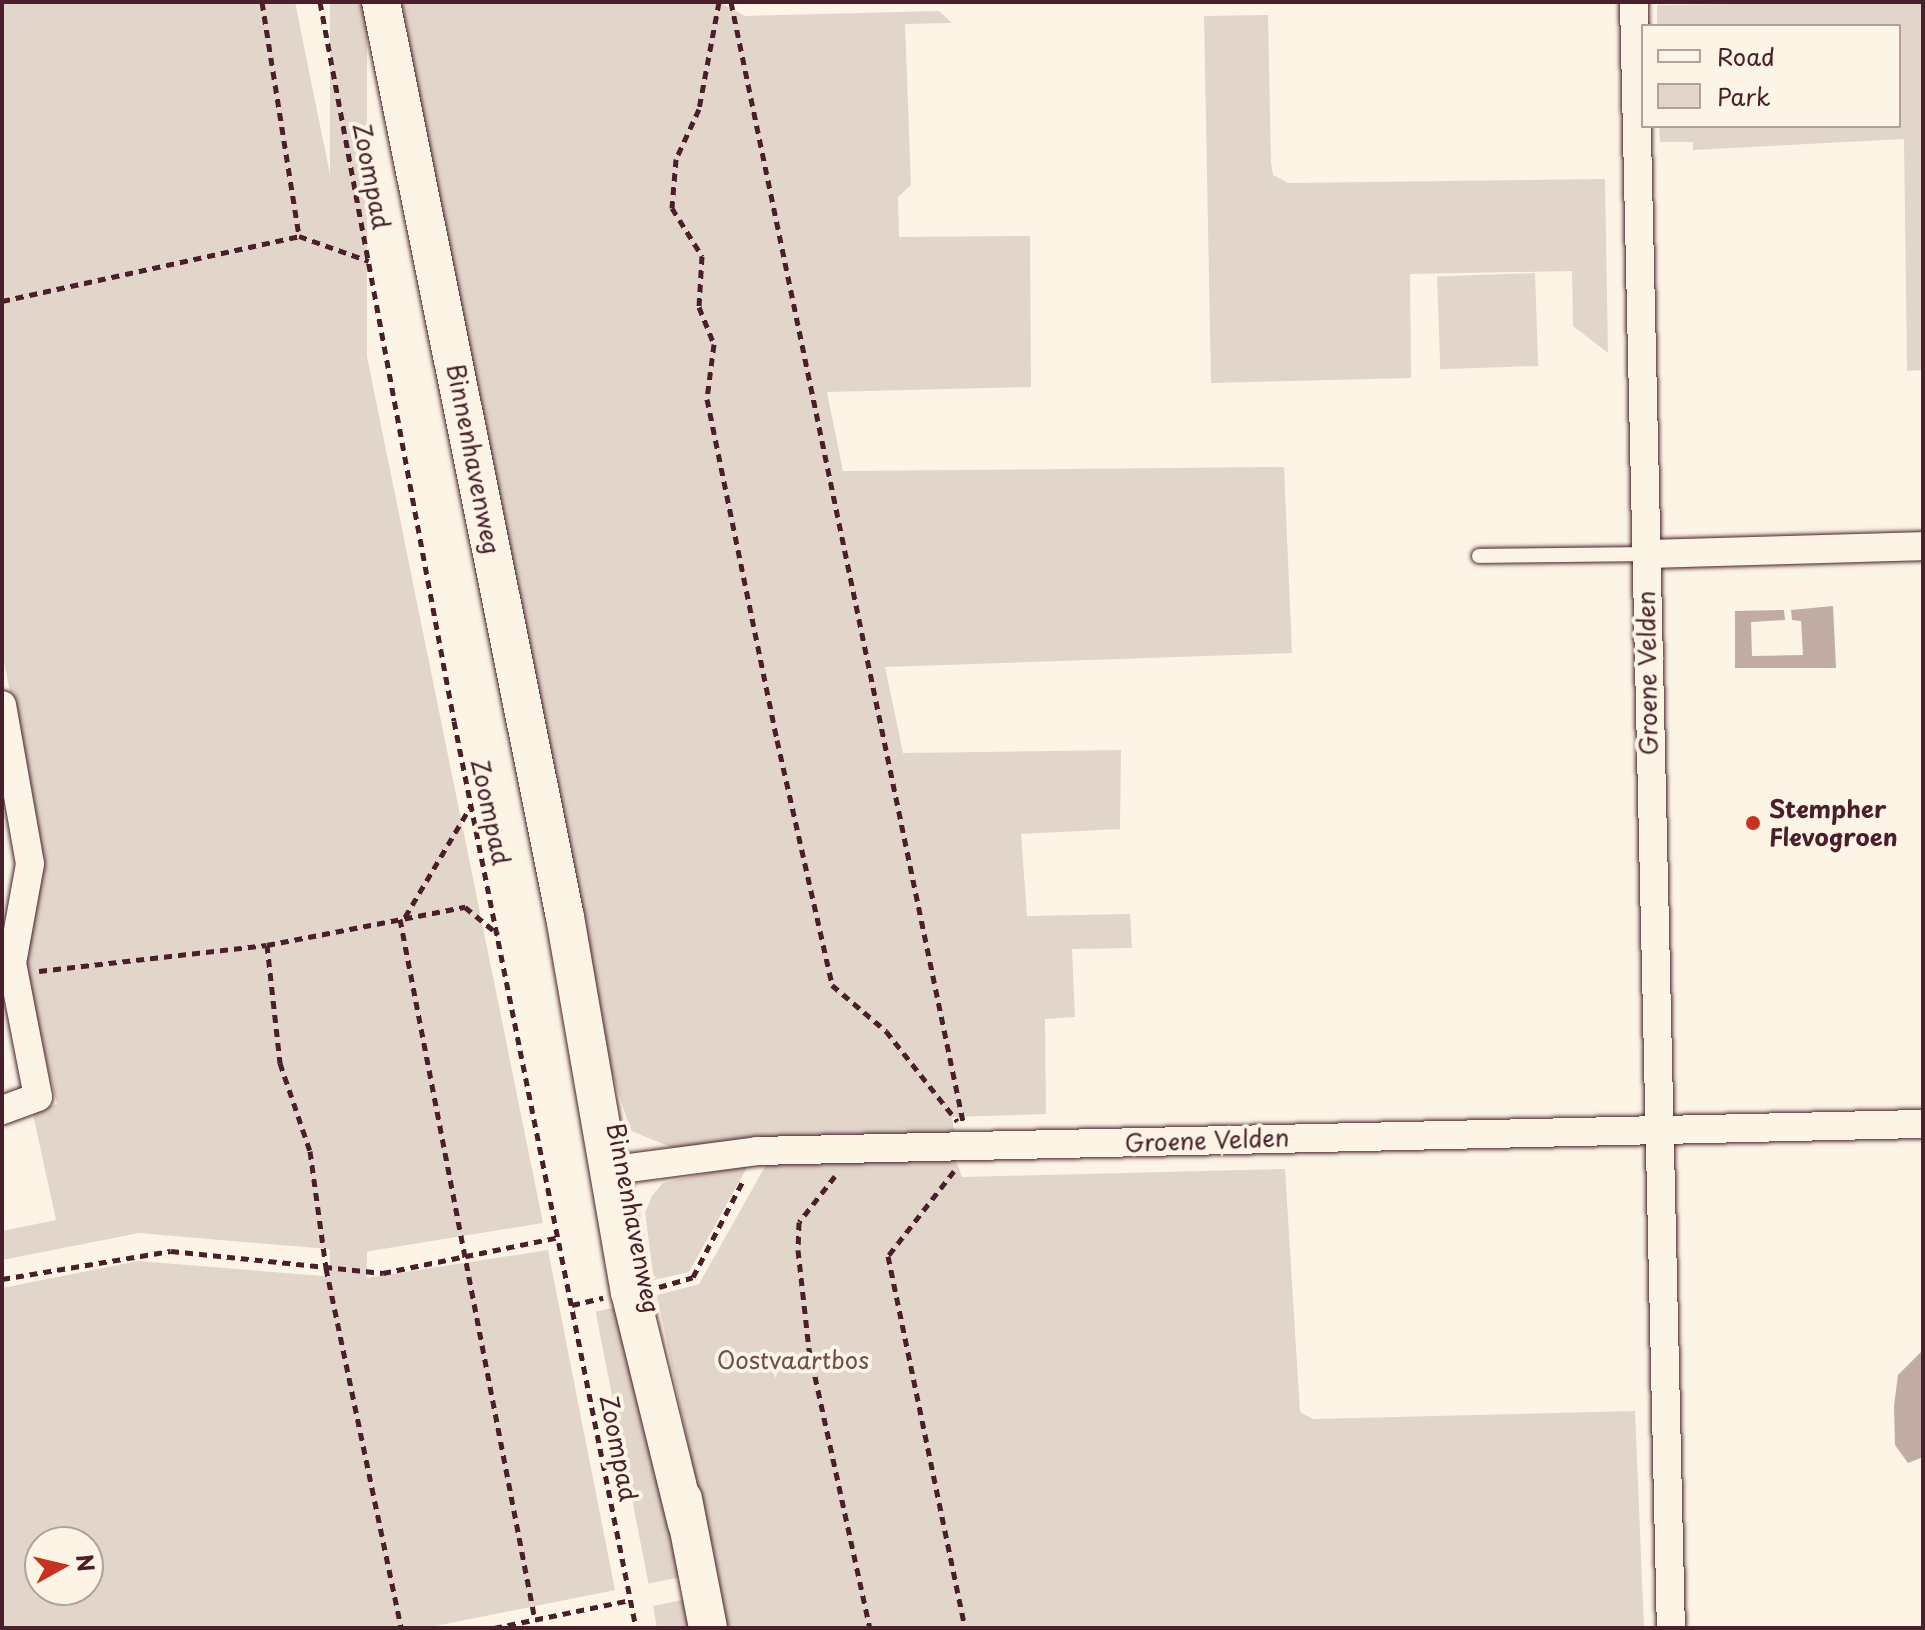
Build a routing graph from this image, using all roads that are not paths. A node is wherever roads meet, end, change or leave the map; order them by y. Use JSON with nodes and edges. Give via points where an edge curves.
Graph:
{"nodes":[{"id":1,"x":381,"y":2,"type":"edge"},
{"id":2,"x":1634,"y":2,"type":"edge"},
{"id":3,"x":1923,"y":546,"type":"edge"},
{"id":4,"x":1645,"y":554,"type":"junction"},
{"id":5,"x":1479,"y":556,"type":"dead end"},
{"id":6,"x":2,"y":705,"type":"edge"},
{"id":7,"x":9,"y":967,"type":"edge"},
{"id":8,"x":2,"y":1110,"type":"edge"},
{"id":9,"x":1923,"y":1124,"type":"edge"},
{"id":10,"x":1658,"y":1128,"type":"junction"},
{"id":11,"x":616,"y":1169,"type":"junction"},
{"id":12,"x":708,"y":1628,"type":"edge"},
{"id":13,"x":1671,"y":1628,"type":"edge"}],
"edges":[{"from":1,"to":11,"type":"street","name":"Binnenhavenweg"},
{"from":2,"to":4,"type":"street","name":"Groene Velden"},
{"from":3,"to":4,"type":"street"},
{"from":4,"to":5,"type":"lane"},
{"from":4,"to":10,"type":"street","name":"Groene Velden"},
{"from":6,"to":7,"type":"street","via":[[30,864]]},
{"from":7,"to":8,"type":"street","via":[[38,1097]]},
{"from":9,"to":10,"type":"street","name":"Groene Velden"},
{"from":10,"to":11,"type":"street","name":"Groene Velden","via":[[757,1151]]},
{"from":10,"to":13,"type":"street","name":"Groene Velden"},
{"from":11,"to":12,"type":"street","name":"Binnenhavenweg"}]}
